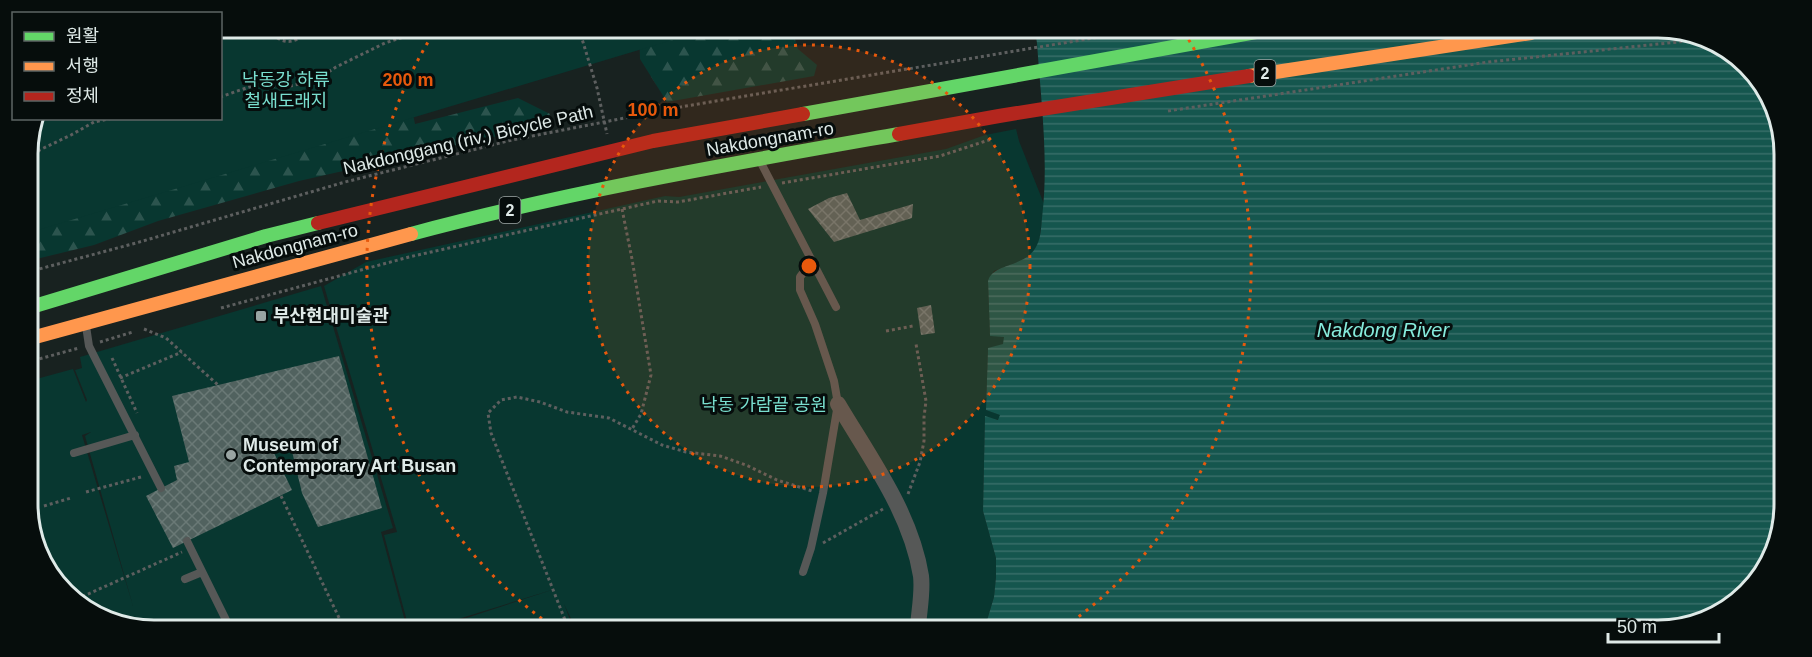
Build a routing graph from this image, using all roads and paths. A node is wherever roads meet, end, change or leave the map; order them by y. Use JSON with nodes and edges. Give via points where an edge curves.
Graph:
{"nodes":[{"id":1,"x":277,"y":38,"type":"edge"},
{"id":2,"x":299,"y":38,"type":"edge"},
{"id":3,"x":402,"y":38,"type":"edge"},
{"id":4,"x":582,"y":38,"type":"edge"},
{"id":5,"x":1093,"y":38,"type":"edge"},
{"id":6,"x":1222,"y":38,"type":"edge"},
{"id":7,"x":1497,"y":38,"type":"edge"},
{"id":8,"x":1688,"y":41,"type":"edge"},
{"id":9,"x":597,"y":88,"type":"dead end"},
{"id":10,"x":222,"y":96,"type":"edge"},
{"id":11,"x":1164,"y":112,"type":"dead end"},
{"id":12,"x":103,"y":120,"type":"edge"},
{"id":13,"x":997,"y":137,"type":"dead end"},
{"id":14,"x":38,"y":150,"type":"edge"},
{"id":15,"x":759,"y":158,"type":"junction"},
{"id":16,"x":773,"y":185,"type":"dead end"},
{"id":17,"x":762,"y":187,"type":"dead end"},
{"id":18,"x":632,"y":259,"type":"dead end"},
{"id":19,"x":812,"y":261,"type":"junction"},
{"id":20,"x":38,"y":269,"type":"edge"},
{"id":21,"x":38,"y":305,"type":"edge"},
{"id":22,"x":836,"y":307,"type":"dead end"},
{"id":23,"x":217,"y":309,"type":"dead end"},
{"id":24,"x":85,"y":322,"type":"junction"},
{"id":25,"x":154,"y":326,"type":"dead end"},
{"id":26,"x":913,"y":326,"type":"dead end"},
{"id":27,"x":886,"y":331,"type":"dead end"},
{"id":28,"x":133,"y":332,"type":"dead end"},
{"id":29,"x":38,"y":336,"type":"edge"},
{"id":30,"x":916,"y":344,"type":"dead end"},
{"id":31,"x":89,"y":346,"type":"junction"},
{"id":32,"x":182,"y":352,"type":"junction"},
{"id":33,"x":38,"y":359,"type":"edge"},
{"id":34,"x":121,"y":377,"type":"dead end"},
{"id":35,"x":218,"y":385,"type":"dead end"},
{"id":36,"x":837,"y":404,"type":"junction"},
{"id":37,"x":632,"y":429,"type":"junction"},
{"id":38,"x":135,"y":435,"type":"junction"},
{"id":39,"x":74,"y":453,"type":"dead end"},
{"id":40,"x":141,"y":477,"type":"dead end"},
{"id":41,"x":161,"y":488,"type":"dead end"},
{"id":42,"x":87,"y":492,"type":"dead end"},
{"id":43,"x":823,"y":493,"type":"junction"},
{"id":44,"x":281,"y":496,"type":"dead end"},
{"id":45,"x":71,"y":498,"type":"dead end"},
{"id":46,"x":44,"y":507,"type":"dead end"},
{"id":47,"x":898,"y":507,"type":"junction"},
{"id":48,"x":189,"y":544,"type":"joint"},
{"id":49,"x":822,"y":544,"type":"dead end"},
{"id":50,"x":202,"y":572,"type":"junction"},
{"id":51,"x":803,"y":572,"type":"dead end"},
{"id":52,"x":185,"y":579,"type":"dead end"},
{"id":53,"x":85,"y":597,"type":"edge"},
{"id":54,"x":918,"y":619,"type":"edge"},
{"id":55,"x":226,"y":620,"type":"edge"},
{"id":56,"x":340,"y":620,"type":"edge"},
{"id":57,"x":565,"y":620,"type":"edge"}],
"edges":[{"from":1,"to":2,"type":"path","via":[[285,42]]},
{"from":3,"to":10,"type":"path","via":[[316,80],[286,87],[255,85]]},
{"from":4,"to":9,"type":"path"},
{"from":5,"to":20,"type":"path","name":"Nakdonggang (riv.) Bicycle Path","via":[[686,106],[512,140],[345,182]]},
{"from":6,"to":21,"type":"main road","name":"Nakdongnam-ro","number":"2","via":[[652,141],[266,236]]},
{"from":7,"to":15,"type":"main road","name":"Nakdongnam-ro","number":"2"},
{"from":8,"to":11,"type":"path","via":[[1488,62]]},
{"from":12,"to":14,"type":"path"},
{"from":13,"to":16,"type":"path","via":[[940,156]]},
{"from":15,"to":19,"type":"lane"},
{"from":15,"to":24,"type":"main road","name":"Nakdongnam-ro","number":"2","via":[[463,220]]},
{"from":17,"to":23,"type":"path","via":[[678,202],[658,201],[586,216],[409,257]]},
{"from":18,"to":37,"type":"path","via":[[651,375],[641,414]]},
{"from":19,"to":22,"type":"lane"},
{"from":19,"to":36,"type":"lane","via":[[800,277],[800,290],[822,343]]},
{"from":24,"to":29,"type":"main road","name":"Nakdongnam-ro","number":"2"},
{"from":24,"to":31,"type":"lane"},
{"from":25,"to":32,"type":"path","via":[[144,329],[166,338]]},
{"from":26,"to":27,"type":"path"},
{"from":28,"to":31,"type":"path"},
{"from":30,"to":47,"type":"path","via":[[926,401],[924,441],[920,462]]},
{"from":31,"to":33,"type":"path"},
{"from":31,"to":38,"type":"lane"},
{"from":32,"to":34,"type":"path"},
{"from":32,"to":35,"type":"path"},
{"from":36,"to":43,"type":"lane"},
{"from":36,"to":47,"type":"street"},
{"from":37,"to":43,"type":"path","via":[[662,445],[720,456],[800,488]]},
{"from":37,"to":57,"type":"path","via":[[609,418],[567,412],[517,397],[501,400],[489,413],[491,433]]},
{"from":38,"to":39,"type":"lane"},
{"from":38,"to":41,"type":"lane"},
{"from":40,"to":42,"type":"path"},
{"from":43,"to":51,"type":"lane"},
{"from":44,"to":56,"type":"path"},
{"from":45,"to":46,"type":"path"},
{"from":47,"to":49,"type":"path"},
{"from":47,"to":54,"type":"street","via":[[921,578]]},
{"from":48,"to":50,"type":"lane"},
{"from":48,"to":53,"type":"path"},
{"from":50,"to":52,"type":"lane"},
{"from":50,"to":55,"type":"lane"}]}
